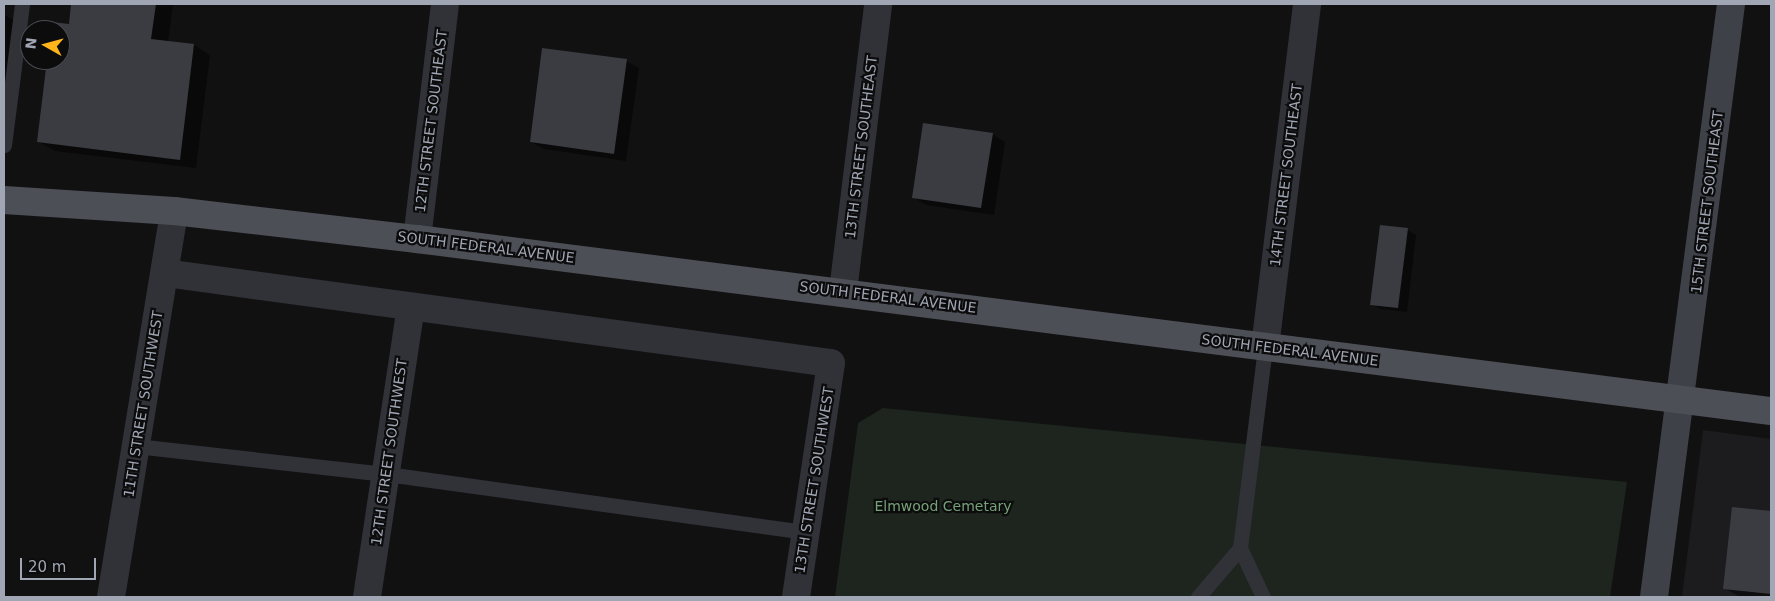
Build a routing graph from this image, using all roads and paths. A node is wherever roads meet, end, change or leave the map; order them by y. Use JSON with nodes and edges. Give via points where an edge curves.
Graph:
{"nodes":[{"id":1,"x":22,"y":4,"type":"edge"},
{"id":2,"x":445,"y":4,"type":"edge"},
{"id":3,"x":878,"y":4,"type":"edge"},
{"id":4,"x":1306,"y":4,"type":"edge"},
{"id":5,"x":1731,"y":4,"type":"edge"},
{"id":6,"x":4,"y":145,"type":"edge"},
{"id":7,"x":4,"y":200,"type":"edge"},
{"id":8,"x":174,"y":211,"type":"junction"},
{"id":9,"x":417,"y":239,"type":"junction"},
{"id":10,"x":165,"y":273,"type":"junction"},
{"id":11,"x":844,"y":291,"type":"junction"},
{"id":12,"x":411,"y":306,"type":"junction"},
{"id":13,"x":1265,"y":347,"type":"junction"},
{"id":14,"x":1682,"y":401,"type":"junction"},
{"id":15,"x":1771,"y":411,"type":"edge"},
{"id":16,"x":136,"y":446,"type":"junction"},
{"id":17,"x":386,"y":474,"type":"junction"},
{"id":18,"x":806,"y":532,"type":"junction"},
{"id":19,"x":1240,"y":548,"type":"junction"},
{"id":20,"x":111,"y":597,"type":"edge"},
{"id":21,"x":368,"y":597,"type":"edge"},
{"id":22,"x":796,"y":597,"type":"edge"},
{"id":23,"x":1198,"y":597,"type":"edge"},
{"id":24,"x":1263,"y":597,"type":"edge"},
{"id":25,"x":1654,"y":597,"type":"edge"}],
"edges":[{"from":1,"to":6,"type":"lane"},
{"from":2,"to":9,"type":"street","name":"12TH STREET SOUTHEAST"},
{"from":3,"to":11,"type":"street","name":"13TH STREET SOUTHEAST"},
{"from":4,"to":13,"type":"street","name":"14TH STREET SOUTHEAST"},
{"from":5,"to":14,"type":"street","name":"15TH STREET SOUTHEAST"},
{"from":7,"to":8,"type":"main road","name":"SOUTH FEDERAL AVENUE"},
{"from":8,"to":9,"type":"main road","name":"SOUTH FEDERAL AVENUE"},
{"from":8,"to":10,"type":"street","name":"11TH STREET SOUTHWEST"},
{"from":9,"to":11,"type":"main road","name":"SOUTH FEDERAL AVENUE"},
{"from":10,"to":12,"type":"street"},
{"from":10,"to":16,"type":"street","name":"11TH STREET SOUTHWEST"},
{"from":11,"to":13,"type":"main road","name":"SOUTH FEDERAL AVENUE"},
{"from":12,"to":17,"type":"street","name":"12TH STREET SOUTHWEST"},
{"from":12,"to":18,"type":"street","name":"13TH STREET SOUTHWEST","via":[[831,364]]},
{"from":13,"to":14,"type":"main road","name":"SOUTH FEDERAL AVENUE"},
{"from":13,"to":19,"type":"lane"},
{"from":14,"to":15,"type":"main road","name":"SOUTH FEDERAL AVENUE"},
{"from":14,"to":25,"type":"street","name":"15TH STREET SOUTHEAST"},
{"from":16,"to":17,"type":"lane"},
{"from":16,"to":20,"type":"street","name":"11TH STREET SOUTHWEST"},
{"from":17,"to":18,"type":"lane"},
{"from":17,"to":21,"type":"street","name":"12TH STREET SOUTHWEST"},
{"from":18,"to":22,"type":"street","name":"13TH STREET SOUTHWEST"},
{"from":19,"to":23,"type":"lane"},
{"from":19,"to":24,"type":"lane"}]}
